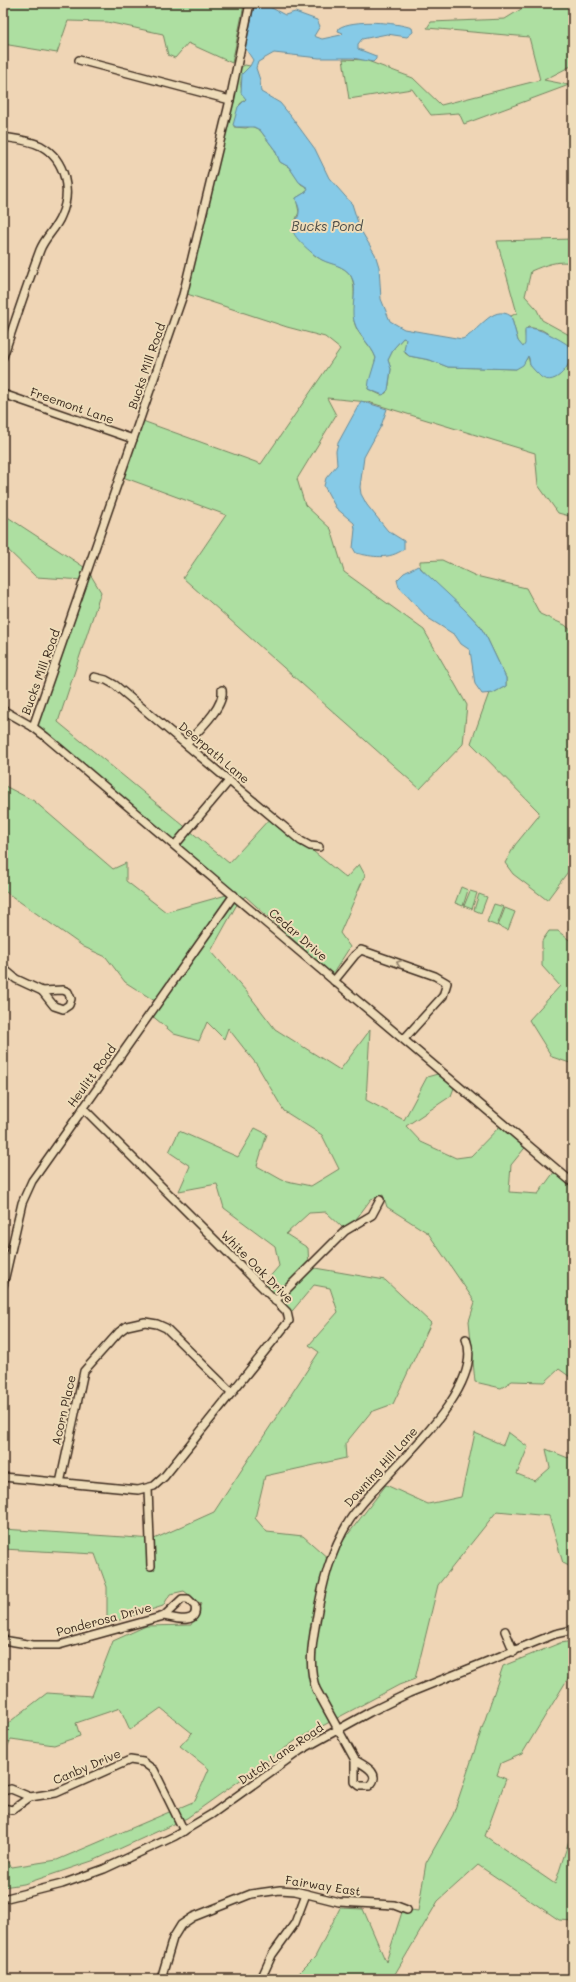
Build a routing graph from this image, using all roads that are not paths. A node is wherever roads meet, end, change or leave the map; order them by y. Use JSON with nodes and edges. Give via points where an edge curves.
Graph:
{"nodes":[{"id":1,"x":250,"y":3,"type":"edge"},
{"id":2,"x":79,"y":60,"type":"dead end"},
{"id":3,"x":230,"y":100,"type":"junction"},
{"id":4,"x":3,"y":137,"type":"edge"},
{"id":5,"x":3,"y":357,"type":"edge"},
{"id":6,"x":3,"y":394,"type":"edge"},
{"id":7,"x":133,"y":439,"type":"junction"},
{"id":8,"x":94,"y":677,"type":"dead end"},
{"id":9,"x":222,"y":690,"type":"dead end"},
{"id":10,"x":3,"y":710,"type":"edge"},
{"id":11,"x":33,"y":727,"type":"junction"},
{"id":12,"x":186,"y":744,"type":"junction"},
{"id":13,"x":229,"y":780,"type":"junction"},
{"id":14,"x":174,"y":845,"type":"junction"},
{"id":15,"x":319,"y":847,"type":"dead end"},
{"id":16,"x":234,"y":895,"type":"junction"},
{"id":17,"x":3,"y":968,"type":"edge"},
{"id":18,"x":334,"y":981,"type":"junction"},
{"id":19,"x":42,"y":991,"type":"dead end"},
{"id":20,"x":404,"y":1039,"type":"junction"},
{"id":21,"x":83,"y":1108,"type":"junction"},
{"id":22,"x":573,"y":1183,"type":"edge"},
{"id":23,"x":380,"y":1200,"type":"dead end"},
{"id":24,"x":3,"y":1286,"type":"edge"},
{"id":25,"x":275,"y":1301,"type":"junction"},
{"id":26,"x":466,"y":1339,"type":"dead end"},
{"id":27,"x":232,"y":1393,"type":"junction"},
{"id":28,"x":3,"y":1477,"type":"edge"},
{"id":29,"x":60,"y":1483,"type":"junction"},
{"id":30,"x":148,"y":1489,"type":"junction"},
{"id":31,"x":151,"y":1566,"type":"dead end"},
{"id":32,"x":164,"y":1616,"type":"dead end"},
{"id":33,"x":573,"y":1630,"type":"edge"},
{"id":34,"x":504,"y":1631,"type":"dead end"},
{"id":35,"x":3,"y":1640,"type":"edge"},
{"id":36,"x":514,"y":1652,"type":"junction"},
{"id":37,"x":338,"y":1730,"type":"junction"},
{"id":38,"x":355,"y":1760,"type":"dead end"},
{"id":39,"x":3,"y":1791,"type":"edge"},
{"id":40,"x":30,"y":1797,"type":"junction"},
{"id":41,"x":3,"y":1808,"type":"edge"},
{"id":42,"x":184,"y":1831,"type":"junction"},
{"id":43,"x":306,"y":1894,"type":"junction"},
{"id":44,"x":3,"y":1899,"type":"edge"},
{"id":45,"x":407,"y":1910,"type":"dead end"},
{"id":46,"x":161,"y":1979,"type":"edge"},
{"id":47,"x":261,"y":1979,"type":"edge"}],
"edges":[{"from":1,"to":3,"type":"street","name":"Bucks Mill Road"},
{"from":2,"to":3,"type":"street"},
{"from":3,"to":7,"type":"street","name":"Bucks Mill Road","via":[[183,295]]},
{"from":4,"to":5,"type":"street","via":[[30,141],[45,148],[61,169],[67,190],[62,215],[41,249]]},
{"from":6,"to":7,"type":"street","name":"Freemont Lane"},
{"from":7,"to":11,"type":"street","name":"Bucks Mill Road"},
{"from":8,"to":12,"type":"street","name":"Deerpath Lane","via":[[116,685]]},
{"from":9,"to":12,"type":"street","via":[[223,696],[217,709]]},
{"from":10,"to":11,"type":"street","name":"Cedar Drive"},
{"from":11,"to":14,"type":"street","name":"Cedar Drive"},
{"from":12,"to":13,"type":"street","name":"Deerpath Lane"},
{"from":13,"to":14,"type":"street"},
{"from":13,"to":15,"type":"street","name":"Deerpath Lane","via":[[301,841]]},
{"from":14,"to":16,"type":"street","name":"Cedar Drive"},
{"from":16,"to":18,"type":"street","name":"Cedar Drive"},
{"from":16,"to":21,"type":"street","name":"Heulitt Road"},
{"from":17,"to":19,"type":"street","via":[[16,979]]},
{"from":18,"to":20,"type":"street","name":"Cedar Drive"},
{"from":20,"to":18,"type":"street","one_way":true,"via":[[445,993],[447,983],[435,976],[361,950]]},
{"from":20,"to":22,"type":"street","name":"Cedar Drive"},
{"from":21,"to":24,"type":"street","name":"Heulitt Road","via":[[28,1188],[22,1203]]},
{"from":21,"to":25,"type":"street","name":"White Oak Drive"},
{"from":23,"to":25,"type":"street","via":[[373,1214],[344,1232]]},
{"from":25,"to":27,"type":"street","name":"White Oak Drive","via":[[288,1314],[288,1323]]},
{"from":26,"to":37,"type":"street","name":"Downing Hill Lane","via":[[470,1348],[469,1359],[449,1405],[358,1507],[341,1535],[328,1566],[320,1597],[311,1664],[316,1689]]},
{"from":27,"to":29,"type":"street","name":"Acorn Place","via":[[166,1328],[145,1322],[126,1326],[84,1371]]},
{"from":27,"to":30,"type":"street","name":"White Oak Drive","via":[[164,1477]]},
{"from":28,"to":29,"type":"street"},
{"from":29,"to":30,"type":"street","via":[[132,1490]]},
{"from":30,"to":31,"type":"street"},
{"from":32,"to":35,"type":"street","name":"Ponderosa Drive","via":[[59,1645],[33,1646]]},
{"from":33,"to":36,"type":"street","name":"Dutch Lane Road","via":[[555,1634]]},
{"from":34,"to":36,"type":"street"},
{"from":36,"to":37,"type":"street","name":"Dutch Lane Road","via":[[409,1693]]},
{"from":37,"to":38,"type":"street","name":"Downing Hill Lane"},
{"from":37,"to":42,"type":"street","name":"Dutch Lane Road","via":[[302,1750]]},
{"from":39,"to":40,"type":"street","via":[[11,1789]]},
{"from":40,"to":41,"type":"street","name":"Canby Drive","via":[[12,1810]]},
{"from":40,"to":42,"type":"street","name":"Canby Drive","via":[[56,1793],[122,1763],[138,1760],[154,1770]]},
{"from":42,"to":44,"type":"street","name":"Dutch Lane Road","via":[[104,1870]]},
{"from":43,"to":45,"type":"street","name":"Fairway East","via":[[339,1902],[394,1905]]},
{"from":43,"to":46,"type":"street","name":"Fairway East","via":[[280,1890],[251,1894],[186,1921],[174,1934]]},
{"from":43,"to":47,"type":"street","via":[[295,1923],[272,1955]]}]}
